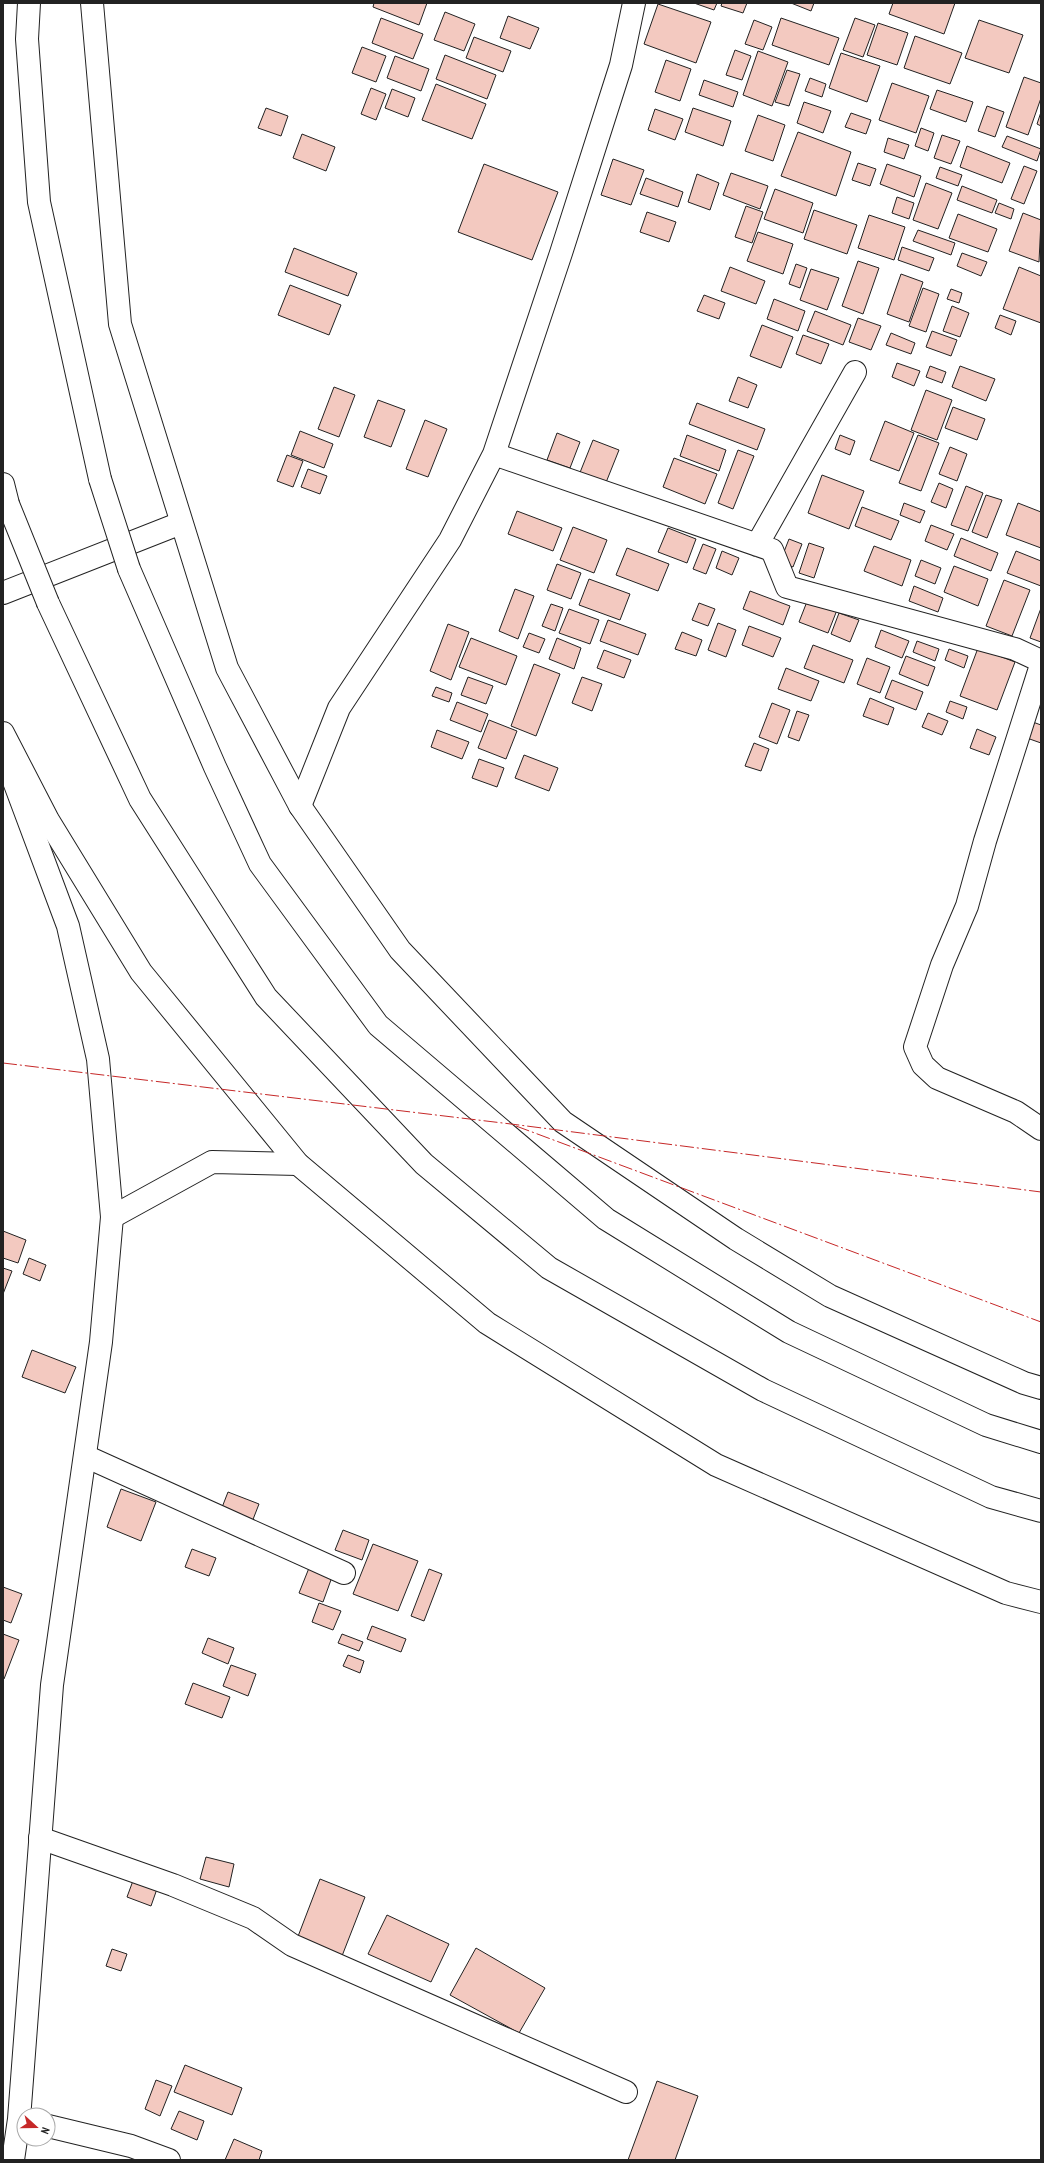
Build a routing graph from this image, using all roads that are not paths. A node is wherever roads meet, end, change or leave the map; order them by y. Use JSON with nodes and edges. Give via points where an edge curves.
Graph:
{"nodes":[{"id":1,"x":29,"y":3,"type":"edge"},
{"id":2,"x":92,"y":3,"type":"edge"},
{"id":3,"x":634,"y":3,"type":"edge"},
{"id":4,"x":855,"y":372,"type":"dead end"},
{"id":5,"x":494,"y":454,"type":"junction"},
{"id":6,"x":5,"y":494,"type":"edge"},
{"id":7,"x":181,"y":523,"type":"junction"},
{"id":8,"x":758,"y":545,"type":"junction"},
{"id":9,"x":3,"y":593,"type":"edge"},
{"id":10,"x":1041,"y":661,"type":"edge"},
{"id":11,"x":1041,"y":665,"type":"edge"},
{"id":12,"x":3,"y":733,"type":"edge"},
{"id":13,"x":3,"y":752,"type":"edge"},
{"id":14,"x":300,"y":806,"type":"junction"},
{"id":15,"x":1041,"y":1129,"type":"edge"},
{"id":16,"x":298,"y":1164,"type":"junction"},
{"id":17,"x":112,"y":1217,"type":"junction"},
{"id":18,"x":1041,"y":1388,"type":"edge"},
{"id":19,"x":1041,"y":1442,"type":"edge"},
{"id":20,"x":85,"y":1456,"type":"junction"},
{"id":21,"x":1041,"y":1511,"type":"edge"},
{"id":22,"x":344,"y":1573,"type":"dead end"},
{"id":23,"x":1041,"y":1602,"type":"edge"},
{"id":24,"x":40,"y":1838,"type":"junction"},
{"id":25,"x":626,"y":2092,"type":"dead end"},
{"id":26,"x":22,"y":2107,"type":"edge"},
{"id":27,"x":56,"y":2128,"type":"edge"},
{"id":28,"x":16,"y":2145,"type":"edge"},
{"id":29,"x":13,"y":2160,"type":"edge"},
{"id":30,"x":169,"y":2160,"type":"edge"}],
"edges":[{"from":1,"to":19,"type":"main road","bridge":true,"via":[[27,39],[39,202],[100,479],[129,569],[260,864],[378,1025],[606,1219],[789,1332],[986,1425]]},
{"from":2,"to":7,"type":"main road","via":[[120,324]]},
{"from":3,"to":5,"type":"main road","via":[[618,73],[562,253]]},
{"from":4,"to":8,"type":"main road"},
{"from":5,"to":8,"type":"main road"},
{"from":5,"to":14,"type":"main road","via":[[450,540],[339,708]]},
{"from":6,"to":21,"type":"main road","bridge":true,"via":[[48,603],[140,799],[266,996],[424,1164],[549,1268],[763,1390],[991,1497]]},
{"from":7,"to":9,"type":"main road"},
{"from":7,"to":14,"type":"main road","via":[[227,668]]},
{"from":8,"to":10,"type":"main road","via":[[772,550],[787,587],[1015,649]]},
{"from":11,"to":15,"type":"main road","via":[[985,840],[967,906],[942,965],[915,1047],[923,1065],[937,1078],[1016,1112]]},
{"from":12,"to":16,"type":"main road","via":[[48,820],[141,972]]},
{"from":13,"to":17,"type":"main road","via":[[68,926],[98,1059]]},
{"from":14,"to":18,"type":"main road","via":[[400,950],[563,1122],[736,1239],[830,1296],[1024,1383]]},
{"from":16,"to":17,"type":"main road","via":[[212,1162]]},
{"from":16,"to":23,"type":"main road","via":[[487,1323],[716,1465],[1006,1593]]},
{"from":17,"to":20,"type":"main road","via":[[101,1342]]},
{"from":20,"to":22,"type":"main road"},
{"from":20,"to":24,"type":"main road","via":[[52,1685]]},
{"from":24,"to":25,"type":"main road","via":[[172,1884],[253,1918],[292,1945]]},
{"from":24,"to":26,"type":"main road"},
{"from":27,"to":30,"type":"main road","via":[[131,2146]]},
{"from":28,"to":29,"type":"main road"}]}
